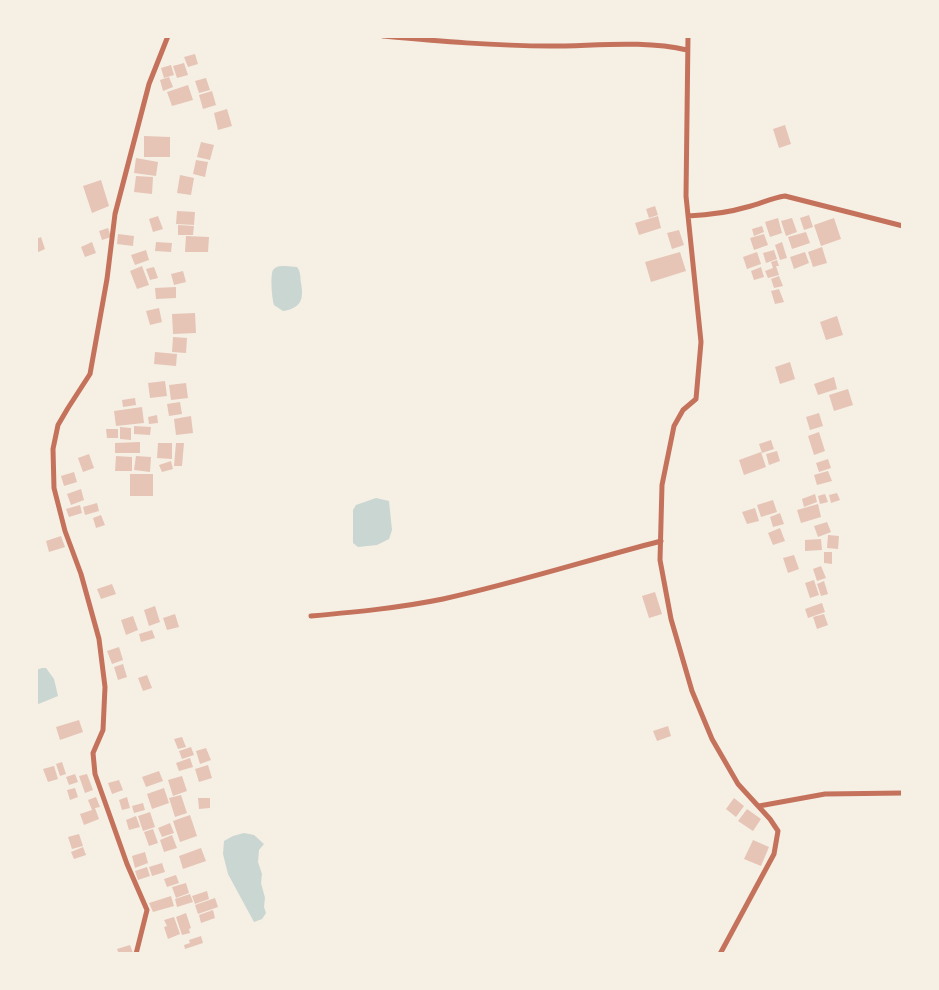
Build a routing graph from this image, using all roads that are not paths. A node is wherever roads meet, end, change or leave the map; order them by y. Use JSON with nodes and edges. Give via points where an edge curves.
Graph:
{"nodes":[{"id":1,"x":168,"y":36,"type":"edge"},
{"id":2,"x":383,"y":36,"type":"edge"},
{"id":3,"x":688,"y":36,"type":"edge"},
{"id":4,"x":687,"y":50,"type":"junction"},
{"id":5,"x":688,"y":216,"type":"junction"},
{"id":6,"x":903,"y":226,"type":"edge"},
{"id":7,"x":661,"y":540,"type":"junction"},
{"id":8,"x":311,"y":616,"type":"dead end"},
{"id":9,"x":903,"y":793,"type":"edge"},
{"id":10,"x":759,"y":806,"type":"junction"},
{"id":11,"x":136,"y":954,"type":"edge"},
{"id":12,"x":720,"y":954,"type":"edge"}],
"edges":[{"from":1,"to":11,"type":"street","via":[[149,84],[115,214],[90,374],[58,426],[53,450],[58,505],[100,639],[105,687],[103,730],[93,752],[95,774],[147,910]]},
{"from":2,"to":4,"type":"street","via":[[516,46],[620,45]]},
{"from":3,"to":4,"type":"street"},
{"from":4,"to":5,"type":"street"},
{"from":5,"to":6,"type":"street","via":[[729,212],[785,196]]},
{"from":5,"to":7,"type":"street","via":[[701,342],[696,399],[683,410],[674,426],[662,485]]},
{"from":7,"to":8,"type":"street","via":[[443,599]]},
{"from":7,"to":10,"type":"street","via":[[660,560],[671,620],[692,691],[712,739],[738,784]]},
{"from":9,"to":10,"type":"street","via":[[825,794]]},
{"from":10,"to":12,"type":"street","via":[[778,831],[774,854]]}]}
